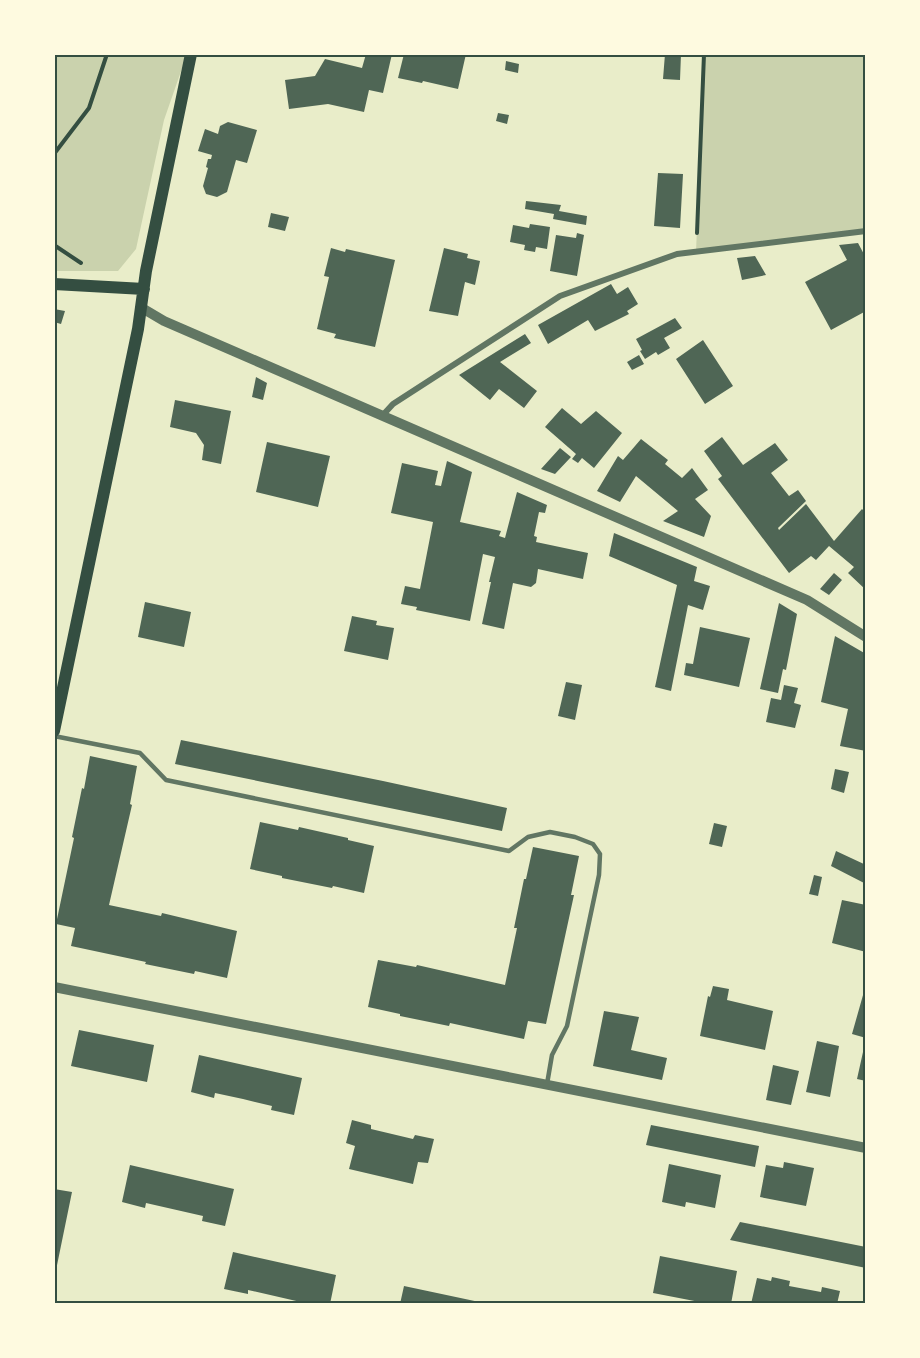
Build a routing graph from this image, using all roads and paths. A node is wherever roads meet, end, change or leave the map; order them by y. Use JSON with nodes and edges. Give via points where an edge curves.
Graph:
{"nodes":[{"id":1,"x":107,"y":54,"type":"edge"},
{"id":2,"x":191,"y":54,"type":"edge"},
{"id":3,"x":704,"y":54,"type":"edge"},
{"id":4,"x":54,"y":154,"type":"edge"},
{"id":5,"x":866,"y":231,"type":"edge"},
{"id":6,"x":696,"y":252,"type":"junction"},
{"id":7,"x":54,"y":284,"type":"edge"},
{"id":8,"x":144,"y":289,"type":"junction"},
{"id":9,"x":142,"y":308,"type":"junction"},
{"id":10,"x":382,"y":416,"type":"junction"},
{"id":11,"x":866,"y":637,"type":"edge"},
{"id":12,"x":54,"y":731,"type":"edge"},
{"id":13,"x":54,"y":736,"type":"edge"},
{"id":14,"x":54,"y":987,"type":"edge"},
{"id":15,"x":547,"y":1084,"type":"junction"},
{"id":16,"x":866,"y":1148,"type":"edge"}],
"edges":[{"from":1,"to":4,"type":"path","via":[[89,108]]},
{"from":2,"to":8,"type":"main road"},
{"from":3,"to":6,"type":"path"},
{"from":5,"to":6,"type":"street"},
{"from":6,"to":10,"type":"street","via":[[560,296],[393,404]]},
{"from":7,"to":8,"type":"main road"},
{"from":8,"to":9,"type":"main road"},
{"from":9,"to":10,"type":"street"},
{"from":9,"to":12,"type":"main road"},
{"from":10,"to":11,"type":"street","via":[[807,600]]},
{"from":13,"to":15,"type":"lane","via":[[140,753],[166,780],[509,850],[528,837],[550,832],[593,844],[600,854],[598,875],[567,1026],[552,1055]]},
{"from":14,"to":15,"type":"street"},
{"from":15,"to":16,"type":"street"}]}
